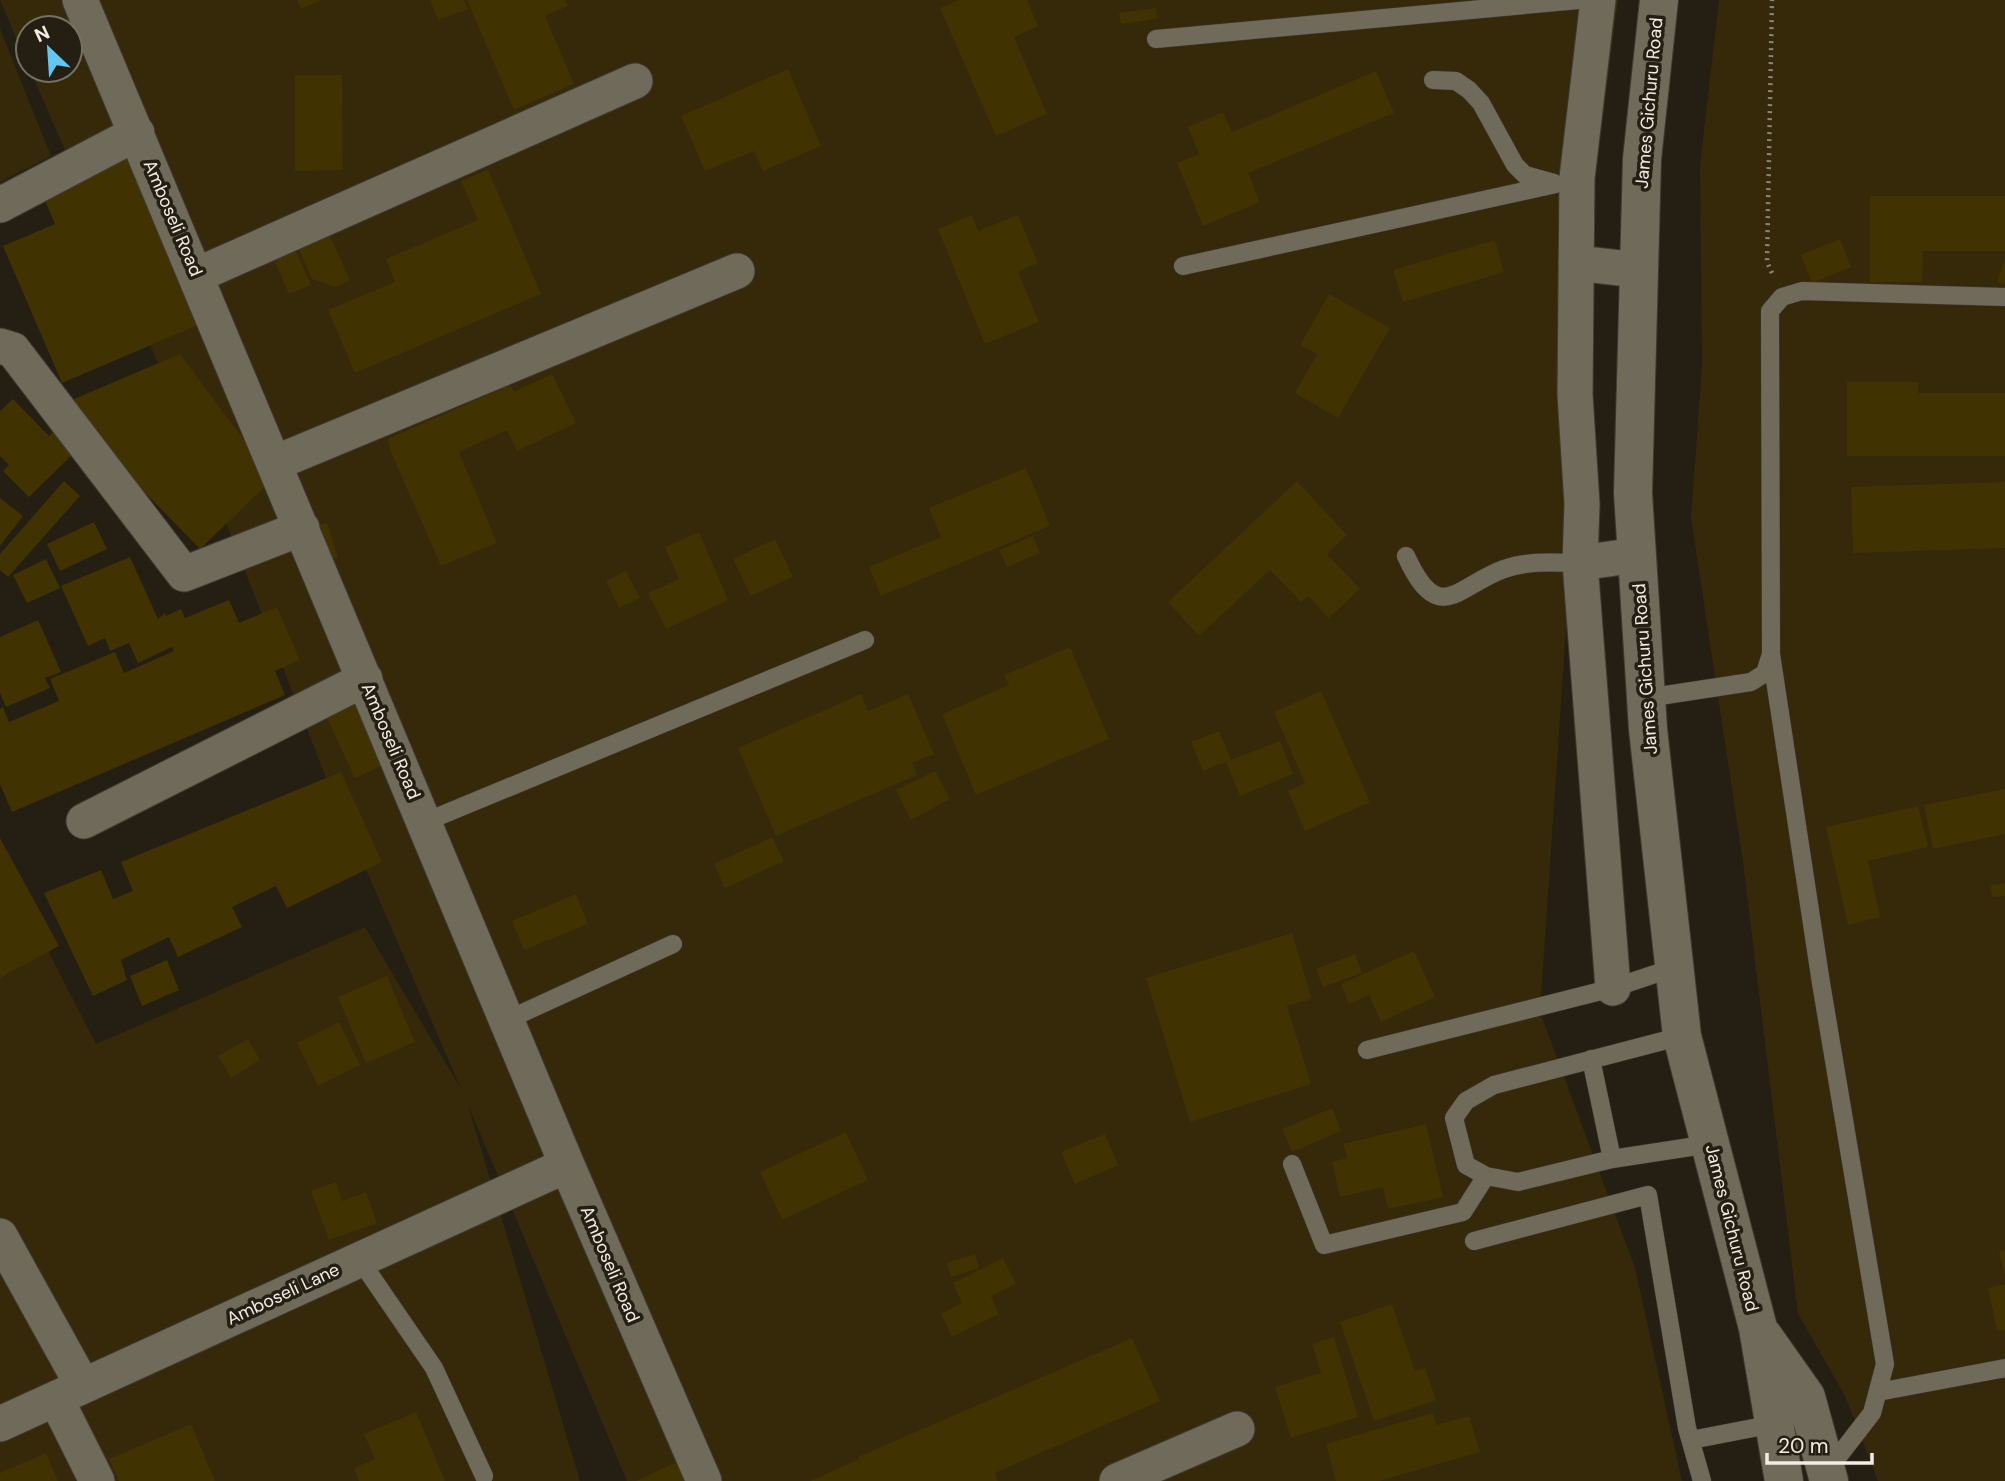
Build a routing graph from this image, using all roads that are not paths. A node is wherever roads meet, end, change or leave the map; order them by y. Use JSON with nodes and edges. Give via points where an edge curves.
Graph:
{"nodes":[{"id":1,"x":80,"y":0,"type":"edge"},
{"id":2,"x":1578,"y":0,"type":"edge"},
{"id":3,"x":1598,"y":0,"type":"edge"},
{"id":4,"x":1659,"y":0,"type":"edge"},
{"id":5,"x":1156,"y":39,"type":"dead end"},
{"id":6,"x":635,"y":80,"type":"dead end"},
{"id":7,"x":1433,"y":80,"type":"dead end"},
{"id":8,"x":136,"y":133,"type":"junction"},
{"id":9,"x":1567,"y":181,"type":"junction"},
{"id":10,"x":0,"y":205,"type":"edge"},
{"id":11,"x":1576,"y":262,"type":"junction"},
{"id":12,"x":1183,"y":266,"type":"dead end"},
{"id":13,"x":1638,"y":270,"type":"junction"},
{"id":14,"x":737,"y":271,"type":"dead end"},
{"id":15,"x":197,"y":275,"type":"junction"},
{"id":16,"x":2005,"y":298,"type":"edge"},
{"id":17,"x":0,"y":346,"type":"edge"},
{"id":18,"x":275,"y":463,"type":"junction"},
{"id":19,"x":302,"y":528,"type":"junction"},
{"id":20,"x":1637,"y":555,"type":"junction"},
{"id":21,"x":1406,"y":556,"type":"dead end"},
{"id":22,"x":1580,"y":563,"type":"junction"},
{"id":23,"x":865,"y":640,"type":"dead end"},
{"id":24,"x":1771,"y":654,"type":"junction"},
{"id":25,"x":365,"y":679,"type":"junction"},
{"id":26,"x":1646,"y":698,"type":"junction"},
{"id":27,"x":84,"y":821,"type":"dead end"},
{"id":28,"x":425,"y":822,"type":"junction"},
{"id":29,"x":673,"y":944,"type":"dead end"},
{"id":30,"x":1673,"y":968,"type":"junction"},
{"id":31,"x":1613,"y":988,"type":"junction"},
{"id":32,"x":507,"y":1020,"type":"junction"},
{"id":33,"x":1682,"y":1036,"type":"junction"},
{"id":34,"x":1367,"y":1050,"type":"dead end"},
{"id":35,"x":1591,"y":1059,"type":"junction"},
{"id":36,"x":1710,"y":1144,"type":"junction"},
{"id":37,"x":1612,"y":1159,"type":"junction"},
{"id":38,"x":1292,"y":1164,"type":"dead end"},
{"id":39,"x":567,"y":1165,"type":"junction"},
{"id":40,"x":1486,"y":1176,"type":"junction"},
{"id":41,"x":0,"y":1236,"type":"edge"},
{"id":42,"x":1474,"y":1241,"type":"dead end"},
{"id":43,"x":359,"y":1260,"type":"junction"},
{"id":44,"x":1758,"y":1328,"type":"junction"},
{"id":45,"x":2005,"y":1368,"type":"edge"},
{"id":46,"x":69,"y":1392,"type":"junction"},
{"id":47,"x":1878,"y":1392,"type":"junction"},
{"id":48,"x":0,"y":1424,"type":"edge"},
{"id":49,"x":1774,"y":1424,"type":"junction"},
{"id":50,"x":1237,"y":1429,"type":"dead end"},
{"id":51,"x":1691,"y":1440,"type":"junction"},
{"id":52,"x":484,"y":1476,"type":"dead end"},
{"id":53,"x":1828,"y":1476,"type":"edge"},
{"id":54,"x":97,"y":1481,"type":"edge"},
{"id":55,"x":704,"y":1481,"type":"edge"},
{"id":56,"x":1117,"y":1481,"type":"edge"},
{"id":57,"x":1702,"y":1481,"type":"edge"},
{"id":58,"x":1784,"y":1481,"type":"edge"}],
"edges":[{"from":1,"to":8,"type":"street","name":"Amboseli Road"},
{"from":2,"to":5,"type":"lane"},
{"from":3,"to":9,"type":"street"},
{"from":4,"to":13,"type":"main road","name":"James Gichuru Road","via":[[1642,159]]},
{"from":6,"to":15,"type":"street"},
{"from":7,"to":9,"type":"lane","via":[[1456,81],[1469,90],[1525,175]]},
{"from":8,"to":10,"type":"street"},
{"from":8,"to":15,"type":"street","name":"Amboseli Road"},
{"from":9,"to":11,"type":"street"},
{"from":9,"to":12,"type":"lane"},
{"from":11,"to":13,"type":"street"},
{"from":11,"to":22,"type":"street"},
{"from":13,"to":20,"type":"main road","name":"James Gichuru Road","via":[[1633,493]]},
{"from":14,"to":18,"type":"street"},
{"from":15,"to":18,"type":"street","name":"Amboseli Road"},
{"from":16,"to":24,"type":"lane","via":[[1802,292],[1782,297],[1770,311]]},
{"from":17,"to":19,"type":"street","via":[[13,350],[184,574]]},
{"from":18,"to":19,"type":"street","name":"Amboseli Road"},
{"from":19,"to":25,"type":"street","name":"Amboseli Road"},
{"from":20,"to":22,"type":"street"},
{"from":20,"to":26,"type":"main road","name":"James Gichuru Road"},
{"from":21,"to":22,"type":"lane","via":[[1423,585],[1447,598],[1504,569]]},
{"from":22,"to":31,"type":"street"},
{"from":23,"to":28,"type":"lane"},
{"from":24,"to":26,"type":"lane","via":[[1765,673],[1751,682]]},
{"from":24,"to":47,"type":"lane","via":[[1885,1364]]},
{"from":25,"to":27,"type":"street"},
{"from":25,"to":28,"type":"street","name":"Amboseli Road"},
{"from":26,"to":30,"type":"main road","name":"James Gichuru Road"},
{"from":28,"to":32,"type":"street","name":"Amboseli Road"},
{"from":29,"to":32,"type":"lane"},
{"from":30,"to":31,"type":"lane"},
{"from":30,"to":33,"type":"main road","name":"James Gichuru Road"},
{"from":31,"to":34,"type":"lane"},
{"from":32,"to":39,"type":"street","name":"Amboseli Road"},
{"from":33,"to":35,"type":"lane"},
{"from":33,"to":36,"type":"main road","name":"James Gichuru Road"},
{"from":35,"to":37,"type":"lane"},
{"from":35,"to":40,"type":"lane","via":[[1493,1085],[1466,1101],[1454,1118],[1466,1165]]},
{"from":36,"to":37,"type":"lane"},
{"from":36,"to":44,"type":"main road","name":"James Gichuru Road"},
{"from":37,"to":40,"type":"lane","via":[[1518,1182]]},
{"from":38,"to":40,"type":"lane","via":[[1324,1245],[1463,1212]]},
{"from":39,"to":43,"type":"street","name":"Amboseli Lane"},
{"from":39,"to":55,"type":"street","name":"Amboseli Road"},
{"from":41,"to":46,"type":"street"},
{"from":42,"to":51,"type":"lane","via":[[1648,1195]]},
{"from":43,"to":46,"type":"street","name":"Amboseli Lane"},
{"from":43,"to":52,"type":"lane","via":[[434,1368]]},
{"from":44,"to":49,"type":"main road","name":"James Gichuru Road"},
{"from":44,"to":53,"type":"main road","name":"James Gichuru Road","via":[[1806,1397]]},
{"from":45,"to":47,"type":"lane"},
{"from":46,"to":48,"type":"street","name":"Amboseli Lane"},
{"from":46,"to":54,"type":"street"},
{"from":47,"to":53,"type":"lane","via":[[1872,1413]]},
{"from":49,"to":51,"type":"lane"},
{"from":49,"to":58,"type":"main road","name":"James Gichuru Road"},
{"from":50,"to":56,"type":"street"},
{"from":51,"to":57,"type":"lane"}]}
